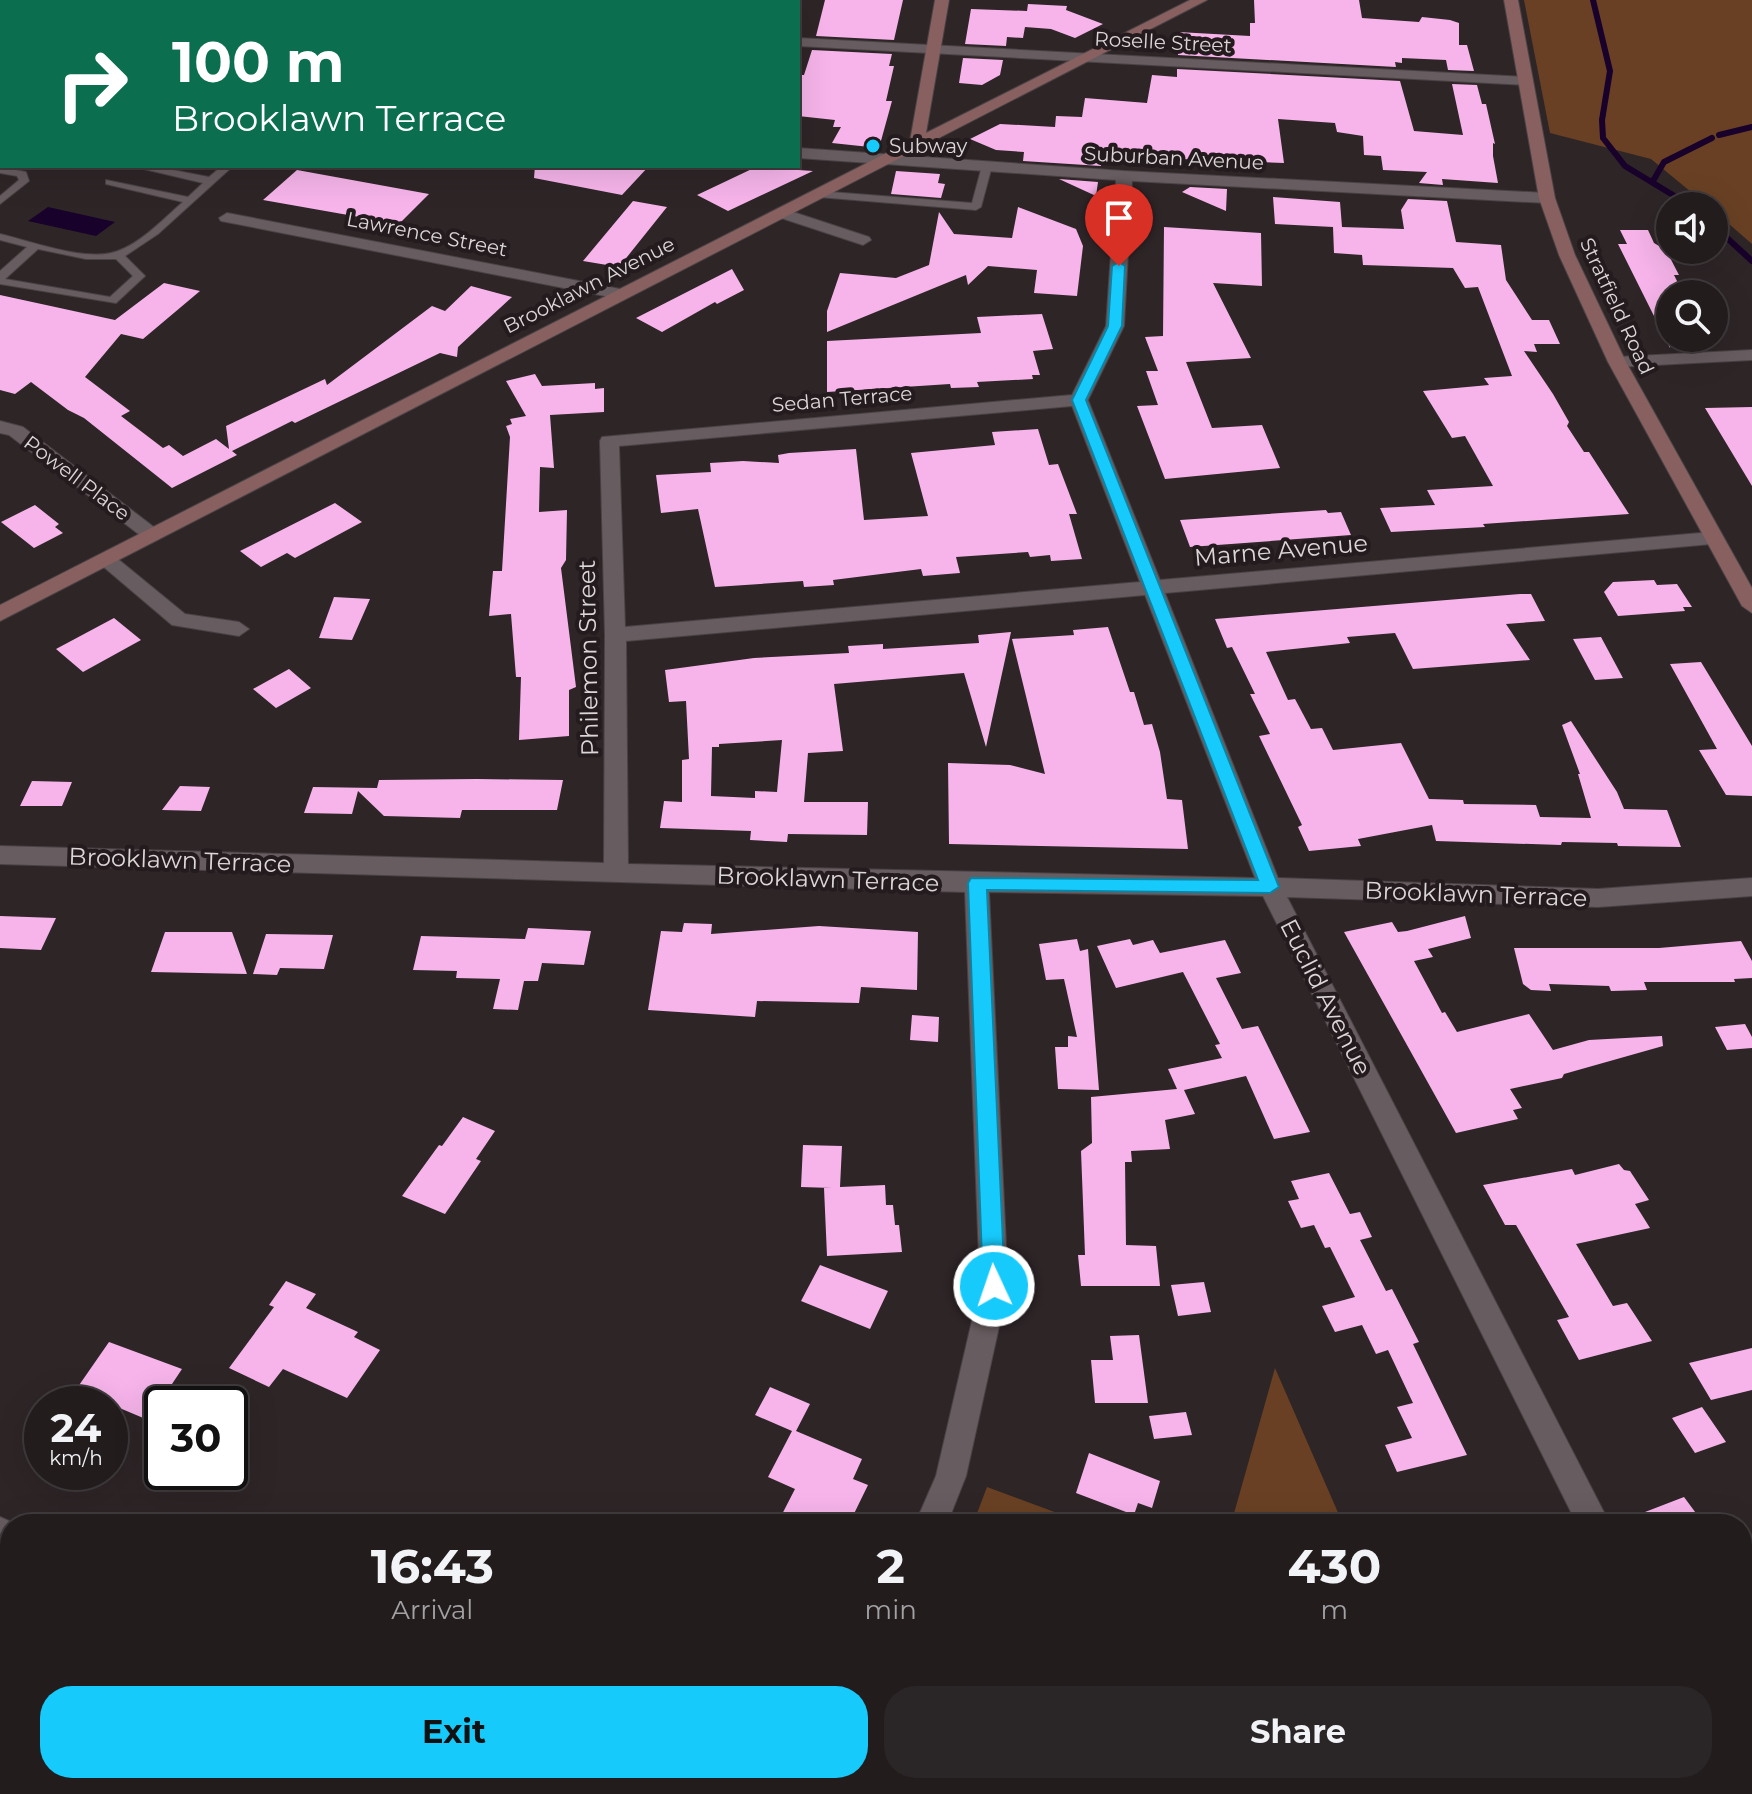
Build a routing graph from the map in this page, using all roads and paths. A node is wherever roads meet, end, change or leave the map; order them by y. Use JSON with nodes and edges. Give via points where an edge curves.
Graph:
{"nodes":[{"id":1,"x":942,"y":0,"type":"edge"},
{"id":2,"x":1200,"y":0,"type":"edge"},
{"id":3,"x":1511,"y":0,"type":"edge"},
{"id":4,"x":800,"y":42,"type":"edge"},
{"id":5,"x":931,"y":50,"type":"junction"},
{"id":6,"x":1086,"y":59,"type":"junction"},
{"id":7,"x":1526,"y":81,"type":"junction"},
{"id":8,"x":917,"y":145,"type":"junction"},
{"id":9,"x":800,"y":153,"type":"edge"},
{"id":10,"x":889,"y":159,"type":"junction"},
{"id":11,"x":987,"y":166,"type":"junction"},
{"id":12,"x":146,"y":168,"type":"edge"},
{"id":13,"x":226,"y":168,"type":"edge"},
{"id":14,"x":0,"y":170,"type":"edge"},
{"id":15,"x":1124,"y":176,"type":"junction"},
{"id":16,"x":211,"y":181,"type":"junction"},
{"id":17,"x":110,"y":182,"type":"dead end"},
{"id":18,"x":818,"y":194,"type":"junction"},
{"id":19,"x":1547,"y":198,"type":"junction"},
{"id":20,"x":189,"y":200,"type":"junction"},
{"id":21,"x":0,"y":201,"type":"edge"},
{"id":22,"x":781,"y":213,"type":"junction"},
{"id":23,"x":227,"y":218,"type":"dead end"},
{"id":24,"x":0,"y":237,"type":"edge"},
{"id":25,"x":863,"y":240,"type":"dead end"},
{"id":26,"x":36,"y":245,"type":"junction"},
{"id":27,"x":118,"y":255,"type":"junction"},
{"id":28,"x":0,"y":279,"type":"edge"},
{"id":29,"x":620,"y":294,"type":"junction"},
{"id":30,"x":1752,"y":355,"type":"edge"},
{"id":31,"x":1617,"y":362,"type":"junction"},
{"id":32,"x":1079,"y":400,"type":"junction"},
{"id":33,"x":0,"y":427,"type":"edge"},
{"id":34,"x":609,"y":441,"type":"joint"},
{"id":35,"x":152,"y":535,"type":"junction"},
{"id":36,"x":1712,"y":538,"type":"junction"},
{"id":37,"x":106,"y":559,"type":"junction"},
{"id":38,"x":1154,"y":588,"type":"junction"},
{"id":39,"x":1752,"y":606,"type":"edge"},
{"id":40,"x":0,"y":614,"type":"edge"},
{"id":41,"x":239,"y":629,"type":"dead end"},
{"id":42,"x":615,"y":635,"type":"junction"},
{"id":43,"x":0,"y":855,"type":"edge"},
{"id":44,"x":616,"y":874,"type":"junction"},
{"id":45,"x":977,"y":883,"type":"junction"},
{"id":46,"x":1270,"y":887,"type":"junction"},
{"id":47,"x":1752,"y":887,"type":"edge"},
{"id":48,"x":935,"y":1514,"type":"edge"},
{"id":49,"x":1589,"y":1514,"type":"edge"}],
"edges":[{"from":1,"to":5,"type":"street"},
{"from":2,"to":6,"type":"street","name":"Brooklawn Avenue"},
{"from":3,"to":7,"type":"street","name":"Stratfield Road"},
{"from":4,"to":5,"type":"street","name":"Roselle Street"},
{"from":5,"to":6,"type":"street","name":"Roselle Street"},
{"from":5,"to":8,"type":"street"},
{"from":6,"to":7,"type":"street","name":"Roselle Street"},
{"from":6,"to":8,"type":"street","name":"Brooklawn Avenue"},
{"from":7,"to":19,"type":"street","name":"Stratfield Road"},
{"from":8,"to":10,"type":"street","name":"Brooklawn Avenue"},
{"from":9,"to":10,"type":"street","name":"Suburban Avenue"},
{"from":10,"to":11,"type":"street","name":"Suburban Avenue"},
{"from":10,"to":18,"type":"street","name":"Brooklawn Avenue"},
{"from":11,"to":15,"type":"street","name":"Suburban Avenue"},
{"from":11,"to":18,"type":"lane","via":[[976,207]]},
{"from":12,"to":16,"type":"lane"},
{"from":13,"to":16,"type":"lane"},
{"from":14,"to":21,"type":"lane","via":[[22,174],[24,181]]},
{"from":15,"to":19,"type":"street","name":"Suburban Avenue"},
{"from":15,"to":32,"type":"street","via":[[1115,326]]},
{"from":16,"to":20,"type":"lane"},
{"from":17,"to":20,"type":"lane"},
{"from":18,"to":22,"type":"street","name":"Brooklawn Avenue"},
{"from":19,"to":31,"type":"street","name":"Stratfield Road"},
{"from":20,"to":27,"type":"lane"},
{"from":22,"to":25,"type":"street"},
{"from":22,"to":29,"type":"street","name":"Brooklawn Avenue"},
{"from":23,"to":29,"type":"street","name":"Lawrence Street"},
{"from":24,"to":26,"type":"lane"},
{"from":26,"to":27,"type":"lane"},
{"from":26,"to":28,"type":"lane"},
{"from":27,"to":28,"type":"lane","via":[[139,276],[112,301]]},
{"from":29,"to":35,"type":"street","name":"Brooklawn Avenue"},
{"from":30,"to":31,"type":"street"},
{"from":31,"to":36,"type":"street","name":"Stratfield Road"},
{"from":32,"to":34,"type":"street","name":"Sedan Terrace"},
{"from":32,"to":38,"type":"street","name":"Euclid Avenue"},
{"from":33,"to":35,"type":"street","name":"Powell Place","via":[[16,431]]},
{"from":34,"to":42,"type":"street","name":"Philemon Street"},
{"from":35,"to":37,"type":"street","name":"Brooklawn Avenue"},
{"from":36,"to":38,"type":"street","name":"Marne Avenue"},
{"from":36,"to":39,"type":"street","name":"Stratfield Road"},
{"from":37,"to":40,"type":"street","name":"Brooklawn Avenue"},
{"from":37,"to":41,"type":"street","via":[[179,620]]},
{"from":38,"to":42,"type":"street","name":"Marne Avenue"},
{"from":38,"to":46,"type":"street","name":"Euclid Avenue"},
{"from":42,"to":44,"type":"street","name":"Philemon Street"},
{"from":43,"to":44,"type":"street","name":"Brooklawn Terrace"},
{"from":44,"to":45,"type":"street","name":"Brooklawn Terrace"},
{"from":45,"to":46,"type":"street","name":"Brooklawn Terrace"},
{"from":45,"to":48,"type":"street","via":[[994,1286],[951,1476]]},
{"from":46,"to":47,"type":"street","name":"Brooklawn Terrace","via":[[1598,898]]},
{"from":46,"to":49,"type":"street","name":"Euclid Avenue"}]}
